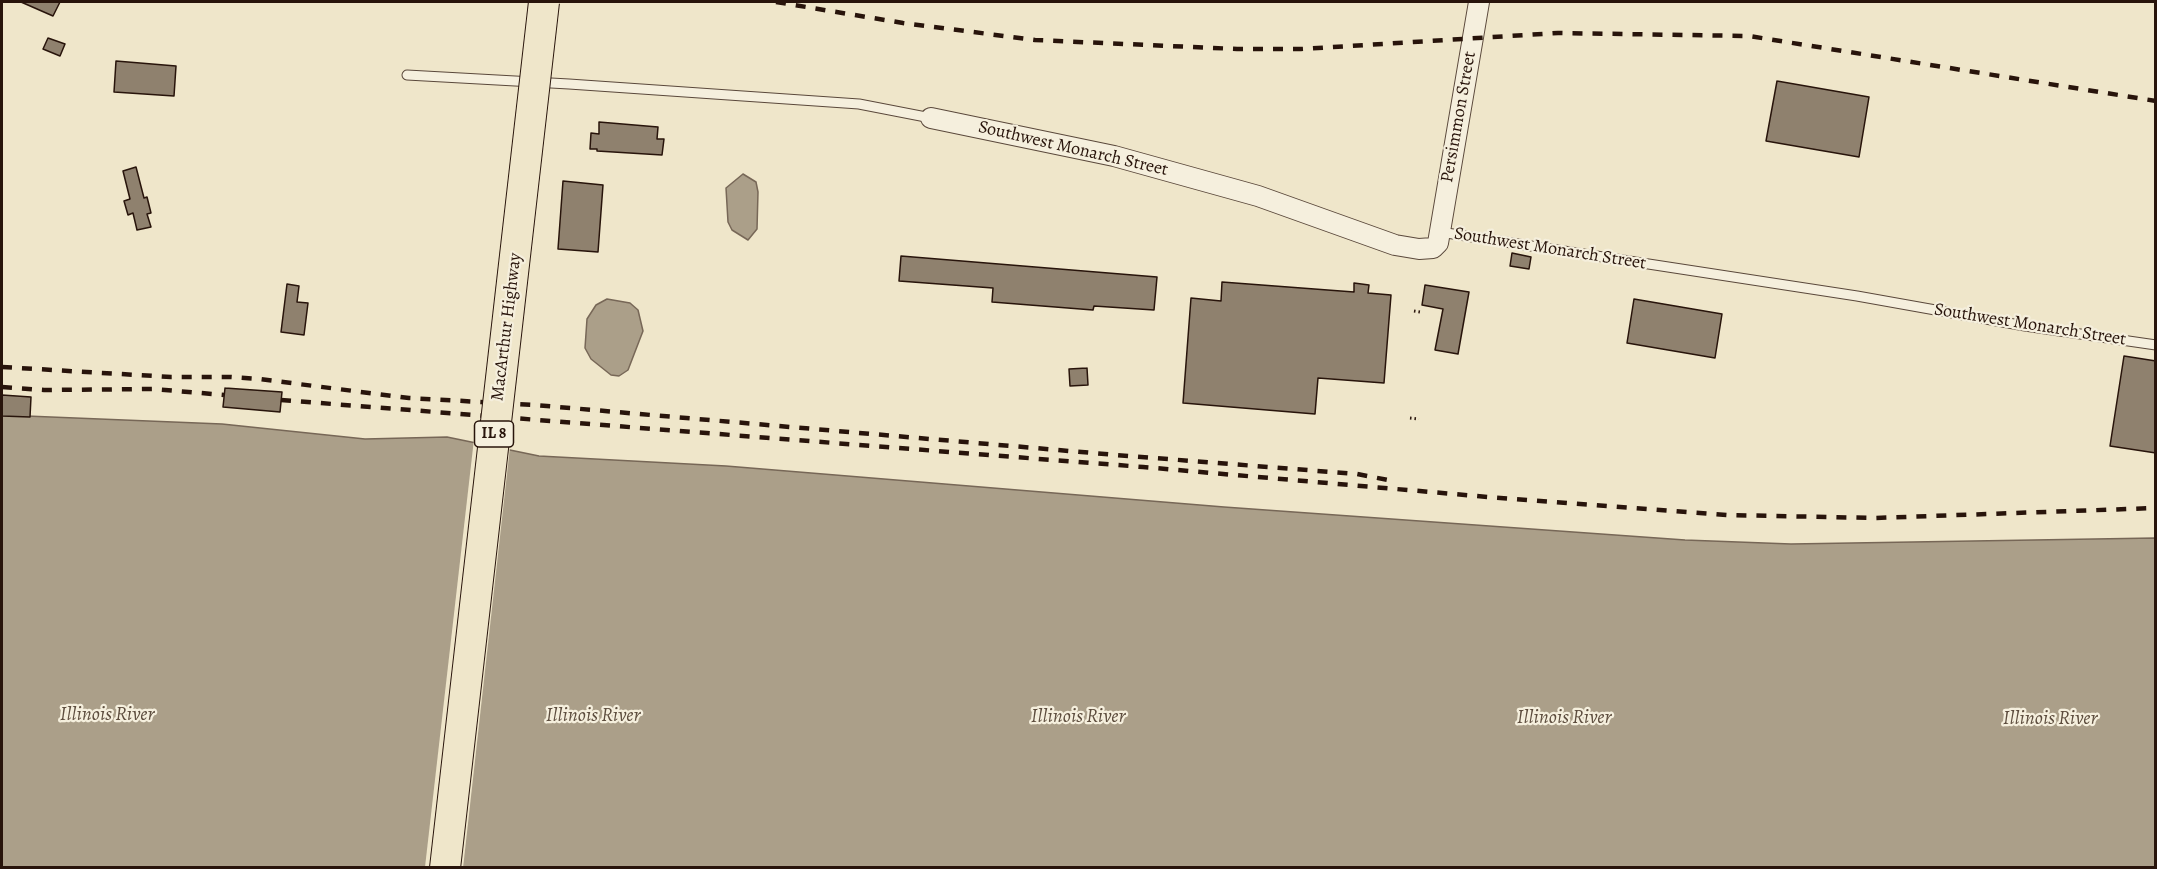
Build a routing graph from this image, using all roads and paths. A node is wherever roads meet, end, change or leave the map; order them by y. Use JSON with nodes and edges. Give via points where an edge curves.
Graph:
{"nodes":[{"id":1,"x":544,"y":2,"type":"edge"},
{"id":2,"x":1479,"y":2,"type":"edge"},
{"id":3,"x":407,"y":75,"type":"dead end"},
{"id":4,"x":931,"y":118,"type":"joint"},
{"id":5,"x":1440,"y":232,"type":"junction"},
{"id":6,"x":1414,"y":311,"type":"dead end"},
{"id":7,"x":1420,"y":312,"type":"dead end"},
{"id":8,"x":2156,"y":345,"type":"edge"},
{"id":9,"x":1410,"y":418,"type":"dead end"},
{"id":10,"x":1419,"y":419,"type":"dead end"},
{"id":11,"x":445,"y":867,"type":"edge"}],
"edges":[{"from":1,"to":11,"type":"main road","name":"MacArthur Highway","number":"IL 8","bridge":true},
{"from":2,"to":5,"type":"street","name":"Persimmon Street"},
{"from":3,"to":4,"type":"lane","via":[[859,104]]},
{"from":4,"to":5,"type":"street","name":"Southwest Monarch Street","via":[[1114,156],[1258,196],[1395,245],[1433,248]]},
{"from":5,"to":8,"type":"lane","name":"Southwest Monarch Street"},
{"from":6,"to":7,"type":"path"},
{"from":9,"to":10,"type":"path"}]}
